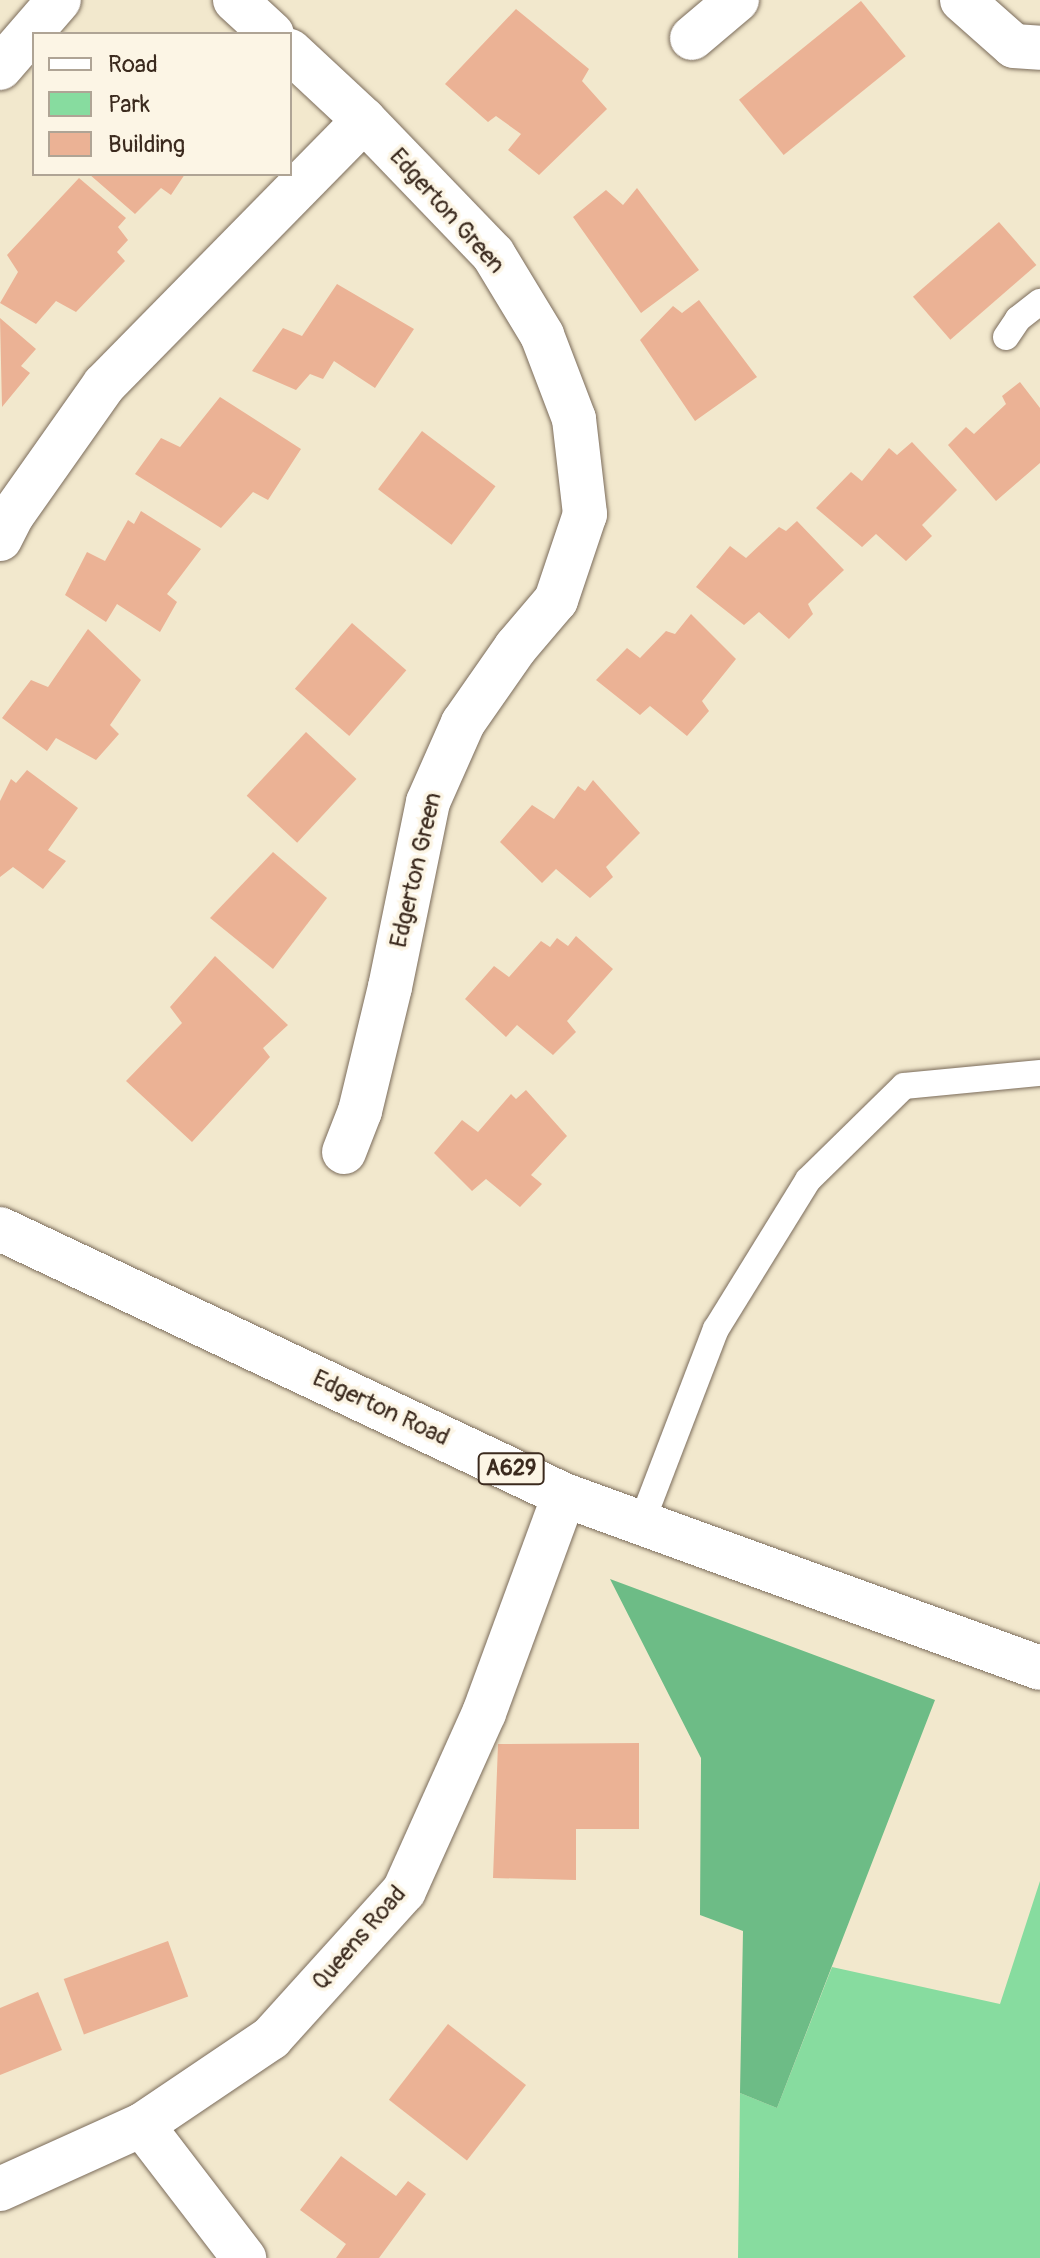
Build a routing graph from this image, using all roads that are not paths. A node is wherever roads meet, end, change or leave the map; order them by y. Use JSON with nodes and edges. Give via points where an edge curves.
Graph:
{"nodes":[{"id":1,"x":59,"y":0,"type":"edge"},
{"id":2,"x":235,"y":0,"type":"edge"},
{"id":3,"x":737,"y":0,"type":"edge"},
{"id":4,"x":962,"y":0,"type":"edge"},
{"id":5,"x":270,"y":32,"type":"edge"},
{"id":6,"x":692,"y":38,"type":"dead end"},
{"id":7,"x":1040,"y":48,"type":"edge"},
{"id":8,"x":292,"y":53,"type":"edge"},
{"id":9,"x":0,"y":68,"type":"edge"},
{"id":10,"x":364,"y":120,"type":"junction"},
{"id":11,"x":1040,"y":302,"type":"edge"},
{"id":12,"x":1006,"y":337,"type":"dead end"},
{"id":13,"x":0,"y":539,"type":"edge"},
{"id":14,"x":1040,"y":1073,"type":"edge"},
{"id":15,"x":344,"y":1152,"type":"dead end"},
{"id":16,"x":0,"y":1229,"type":"edge"},
{"id":17,"x":564,"y":1495,"type":"junction"},
{"id":18,"x":641,"y":1524,"type":"junction"},
{"id":19,"x":1040,"y":1668,"type":"edge"},
{"id":20,"x":142,"y":2125,"type":"junction"},
{"id":21,"x":0,"y":2189,"type":"edge"},
{"id":22,"x":244,"y":2258,"type":"edge"}],
"edges":[{"from":1,"to":9,"type":"main road"},
{"from":2,"to":5,"type":"main road"},
{"from":3,"to":6,"type":"main road"},
{"from":4,"to":7,"type":"main road","via":[[1014,46]]},
{"from":8,"to":10,"type":"main road","name":"Edgerton Green"},
{"from":10,"to":13,"type":"main road","via":[[104,385]]},
{"from":10,"to":15,"type":"main road","name":"Edgerton Green","via":[[493,254],[542,335],[574,419],[585,514],[556,600],[463,723],[428,802],[390,987],[360,1111]]},
{"from":11,"to":12,"type":"lane"},
{"from":14,"to":18,"type":"lane","via":[[904,1086],[808,1180],[716,1329]]},
{"from":16,"to":17,"type":"main road","name":"Edgerton Road","number":"A629"},
{"from":17,"to":18,"type":"main road","name":"Edgerton Road","number":"A629"},
{"from":17,"to":20,"type":"main road","name":"Queens Road","via":[[484,1713],[404,1891],[271,2038]]},
{"from":18,"to":19,"type":"main road","name":"Edgerton Road","number":"A629"},
{"from":20,"to":21,"type":"main road","name":"Queens Road"},
{"from":20,"to":22,"type":"main road"}]}
